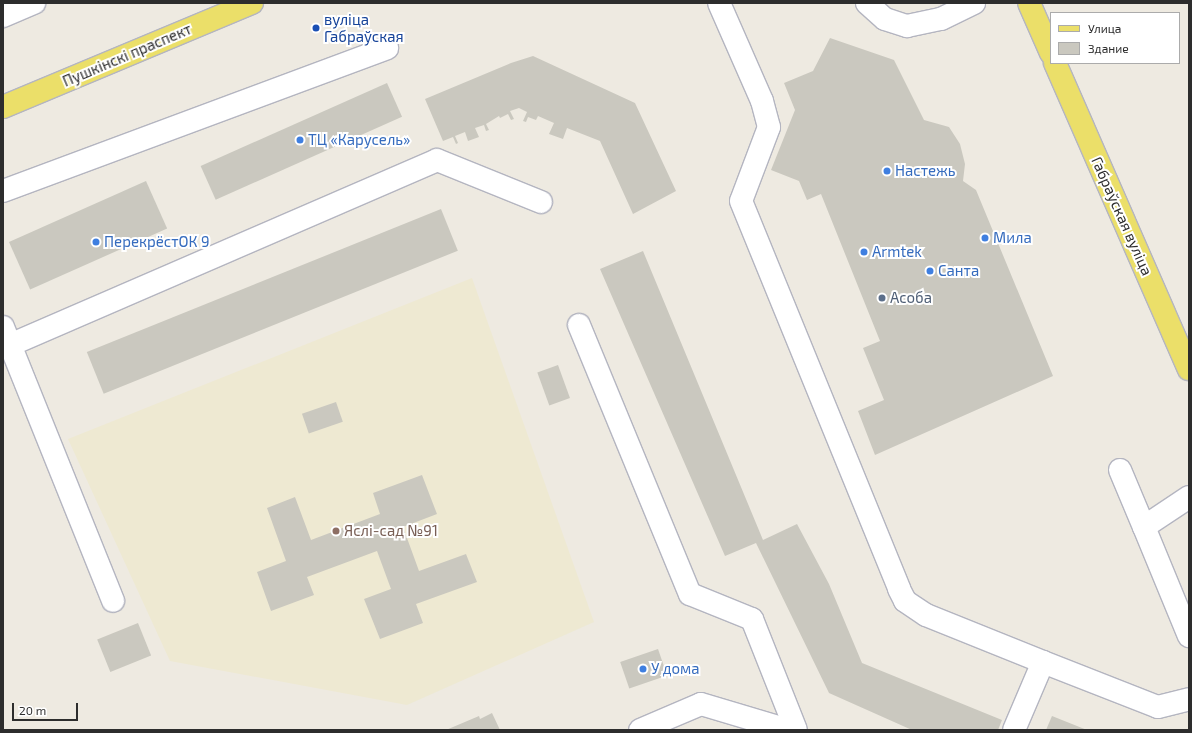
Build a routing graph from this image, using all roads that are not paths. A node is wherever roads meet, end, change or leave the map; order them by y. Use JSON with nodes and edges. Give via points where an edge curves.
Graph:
{"nodes":[{"id":1,"x":34,"y":3,"type":"edge"},
{"id":2,"x":252,"y":3,"type":"edge"},
{"id":3,"x":718,"y":3,"type":"edge"},
{"id":4,"x":867,"y":3,"type":"edge"},
{"id":5,"x":974,"y":3,"type":"edge"},
{"id":6,"x":1029,"y":3,"type":"edge"},
{"id":7,"x":3,"y":16,"type":"edge"},
{"id":8,"x":387,"y":48,"type":"dead end"},
{"id":9,"x":1050,"y":51,"type":"edge"},
{"id":10,"x":1055,"y":64,"type":"edge"},
{"id":11,"x":3,"y":107,"type":"edge"},
{"id":12,"x":3,"y":191,"type":"edge"},
{"id":13,"x":541,"y":202,"type":"dead end"},
{"id":14,"x":579,"y":325,"type":"dead end"},
{"id":15,"x":7,"y":336,"type":"edge"},
{"id":16,"x":1189,"y":369,"type":"edge"},
{"id":17,"x":1120,"y":470,"type":"dead end"},
{"id":18,"x":1189,"y":497,"type":"edge"},
{"id":19,"x":1144,"y":527,"type":"junction"},
{"id":20,"x":113,"y":601,"type":"dead end"},
{"id":21,"x":1189,"y":636,"type":"edge"},
{"id":22,"x":1043,"y":662,"type":"junction"},
{"id":23,"x":1189,"y":699,"type":"edge"},
{"id":24,"x":640,"y":730,"type":"edge"},
{"id":25,"x":788,"y":730,"type":"edge"},
{"id":26,"x":796,"y":730,"type":"edge"},
{"id":27,"x":1014,"y":730,"type":"edge"}],
"edges":[{"from":1,"to":7,"type":"lane"},
{"from":2,"to":11,"type":"main road","name":"Пушкінскі праспект"},
{"from":3,"to":22,"type":"lane","via":[[762,101],[769,127],[741,201],[899,589],[906,601],[926,615]]},
{"from":4,"to":5,"type":"lane","via":[[885,19],[906,26],[941,19]]},
{"from":6,"to":9,"type":"main road"},
{"from":8,"to":12,"type":"lane"},
{"from":10,"to":16,"type":"main road","name":"Габраўская вуліца"},
{"from":13,"to":15,"type":"lane","via":[[437,160]]},
{"from":14,"to":26,"type":"lane","via":[[690,594],[752,619]]},
{"from":15,"to":20,"type":"lane"},
{"from":17,"to":19,"type":"lane"},
{"from":18,"to":19,"type":"lane"},
{"from":19,"to":21,"type":"lane"},
{"from":22,"to":23,"type":"lane","via":[[1158,707]]},
{"from":22,"to":27,"type":"lane"},
{"from":24,"to":25,"type":"lane","via":[[701,704]]}]}
